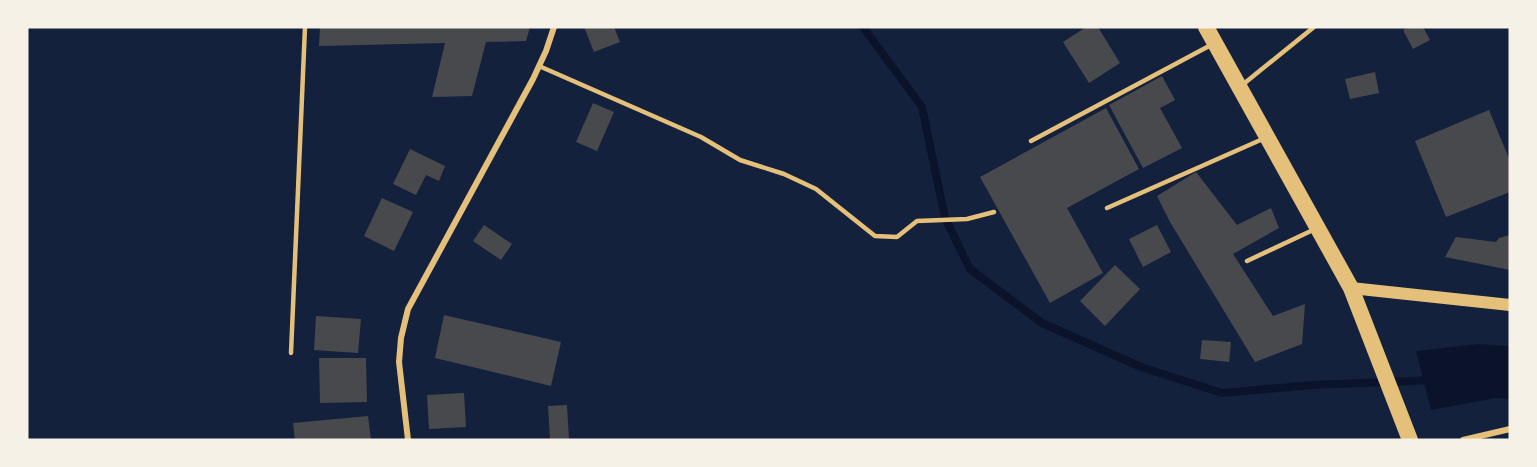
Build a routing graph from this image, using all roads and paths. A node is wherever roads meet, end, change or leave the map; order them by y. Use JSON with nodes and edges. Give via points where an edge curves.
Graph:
{"nodes":[{"id":1,"x":305,"y":27,"type":"edge"},
{"id":2,"x":554,"y":27,"type":"edge"},
{"id":3,"x":1206,"y":27,"type":"edge"},
{"id":4,"x":1314,"y":27,"type":"edge"},
{"id":5,"x":1215,"y":42,"type":"junction"},
{"id":6,"x":539,"y":66,"type":"junction"},
{"id":7,"x":1240,"y":87,"type":"junction"},
{"id":8,"x":1268,"y":136,"type":"junction"},
{"id":9,"x":1031,"y":141,"type":"dead end"},
{"id":10,"x":1107,"y":208,"type":"dead end"},
{"id":11,"x":994,"y":212,"type":"dead end"},
{"id":12,"x":1318,"y":228,"type":"junction"},
{"id":13,"x":1247,"y":261,"type":"dead end"},
{"id":14,"x":1351,"y":288,"type":"junction"},
{"id":15,"x":1510,"y":305,"type":"edge"},
{"id":16,"x":291,"y":353,"type":"dead end"},
{"id":17,"x":1510,"y":429,"type":"edge"},
{"id":18,"x":1473,"y":439,"type":"edge"},
{"id":19,"x":408,"y":440,"type":"edge"},
{"id":20,"x":1410,"y":440,"type":"edge"},
{"id":21,"x":1463,"y":440,"type":"edge"}],
"edges":[{"from":1,"to":16,"type":"lane"},
{"from":2,"to":6,"type":"street"},
{"from":3,"to":5,"type":"highway"},
{"from":4,"to":7,"type":"lane"},
{"from":5,"to":7,"type":"highway"},
{"from":5,"to":9,"type":"lane"},
{"from":6,"to":11,"type":"lane","via":[[701,136],[740,160],[816,189],[875,236],[897,237],[917,221],[967,219]]},
{"from":6,"to":19,"type":"street","via":[[408,309],[399,362]]},
{"from":7,"to":8,"type":"highway"},
{"from":8,"to":10,"type":"lane"},
{"from":8,"to":12,"type":"highway"},
{"from":12,"to":13,"type":"lane"},
{"from":12,"to":14,"type":"highway"},
{"from":14,"to":15,"type":"main road"},
{"from":14,"to":20,"type":"highway"},
{"from":17,"to":18,"type":"street"},
{"from":18,"to":21,"type":"street"}]}
